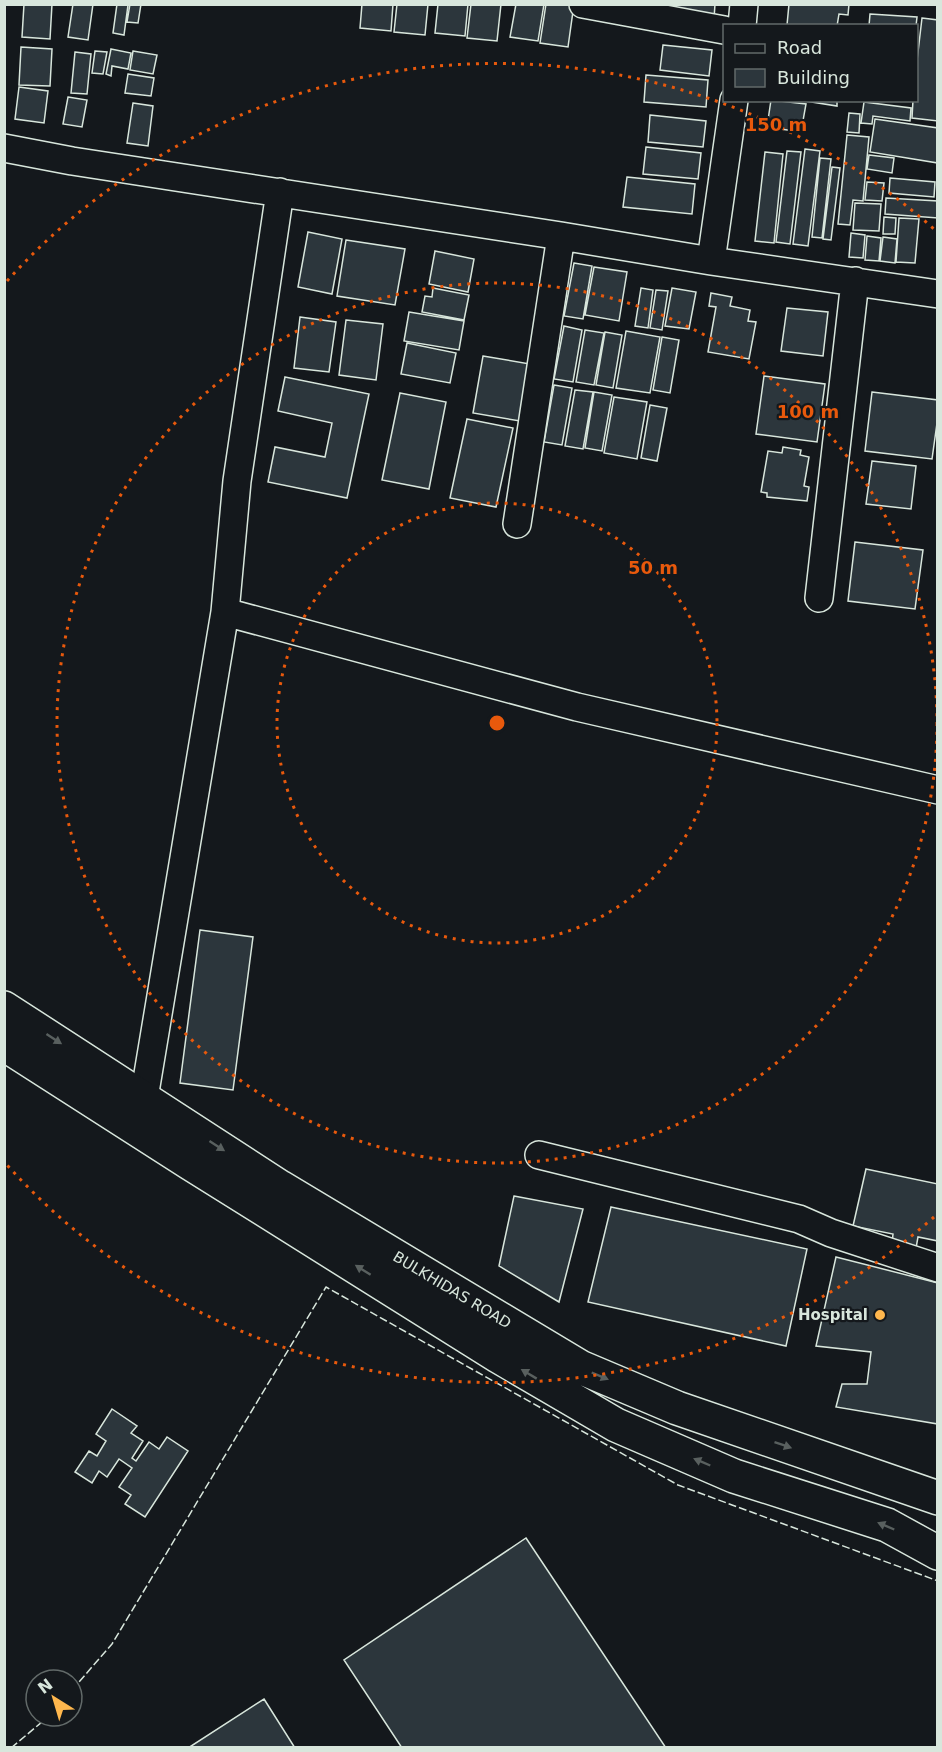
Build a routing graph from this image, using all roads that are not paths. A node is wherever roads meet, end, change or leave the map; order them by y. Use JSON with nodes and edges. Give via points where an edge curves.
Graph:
{"nodes":[{"id":1,"x":583,"y":4,"type":"edge"},
{"id":2,"x":744,"y":4,"type":"edge"},
{"id":3,"x":742,"y":24,"type":"edge"},
{"id":4,"x":723,"y":30,"type":"edge"},
{"id":5,"x":734,"y":102,"type":"edge"},
{"id":6,"x":4,"y":148,"type":"edge"},
{"id":7,"x":280,"y":192,"type":"junction"},
{"id":8,"x":561,"y":236,"type":"junction"},
{"id":9,"x":711,"y":261,"type":"junction"},
{"id":10,"x":855,"y":281,"type":"junction"},
{"id":11,"x":938,"y":294,"type":"edge"},
{"id":12,"x":517,"y":524,"type":"dead end"},
{"id":13,"x":819,"y":598,"type":"dead end"},
{"id":14,"x":225,"y":612,"type":"junction"},
{"id":15,"x":938,"y":790,"type":"edge"},
{"id":16,"x":4,"y":1008,"type":"edge"},
{"id":17,"x":4,"y":1044,"type":"edge"},
{"id":18,"x":144,"y":1097,"type":"junction"},
{"id":19,"x":138,"y":1130,"type":"junction"},
{"id":20,"x":539,"y":1155,"type":"dead end"},
{"id":21,"x":938,"y":1268,"type":"edge"},
{"id":22,"x":938,"y":1498,"type":"edge"},
{"id":23,"x":938,"y":1553,"type":"edge"}],
"edges":[{"from":1,"to":4,"type":"street"},
{"from":2,"to":3,"type":"street"},
{"from":5,"to":9,"type":"street"},
{"from":6,"to":7,"type":"street"},
{"from":7,"to":8,"type":"street"},
{"from":7,"to":14,"type":"street","via":[[237,481]]},
{"from":8,"to":9,"type":"street"},
{"from":8,"to":12,"type":"street"},
{"from":9,"to":10,"type":"street"},
{"from":10,"to":11,"type":"street"},
{"from":10,"to":13,"type":"street"},
{"from":14,"to":15,"type":"street","via":[[577,707]]},
{"from":14,"to":18,"type":"street"},
{"from":16,"to":18,"type":"main road","name":"BULKHIDAS ROAD","one_way":true},
{"from":17,"to":19,"type":"main road"},
{"from":18,"to":19,"type":"street"},
{"from":18,"to":22,"type":"main road","name":"BULKHIDAS ROAD","one_way":true,"via":[[280,1187],[580,1367],[676,1408]]},
{"from":23,"to":19,"type":"main road","one_way":true,"via":[[887,1525],[734,1476],[616,1425],[498,1356]]},
{"from":20,"to":21,"type":"street","via":[[798,1219]]}]}
